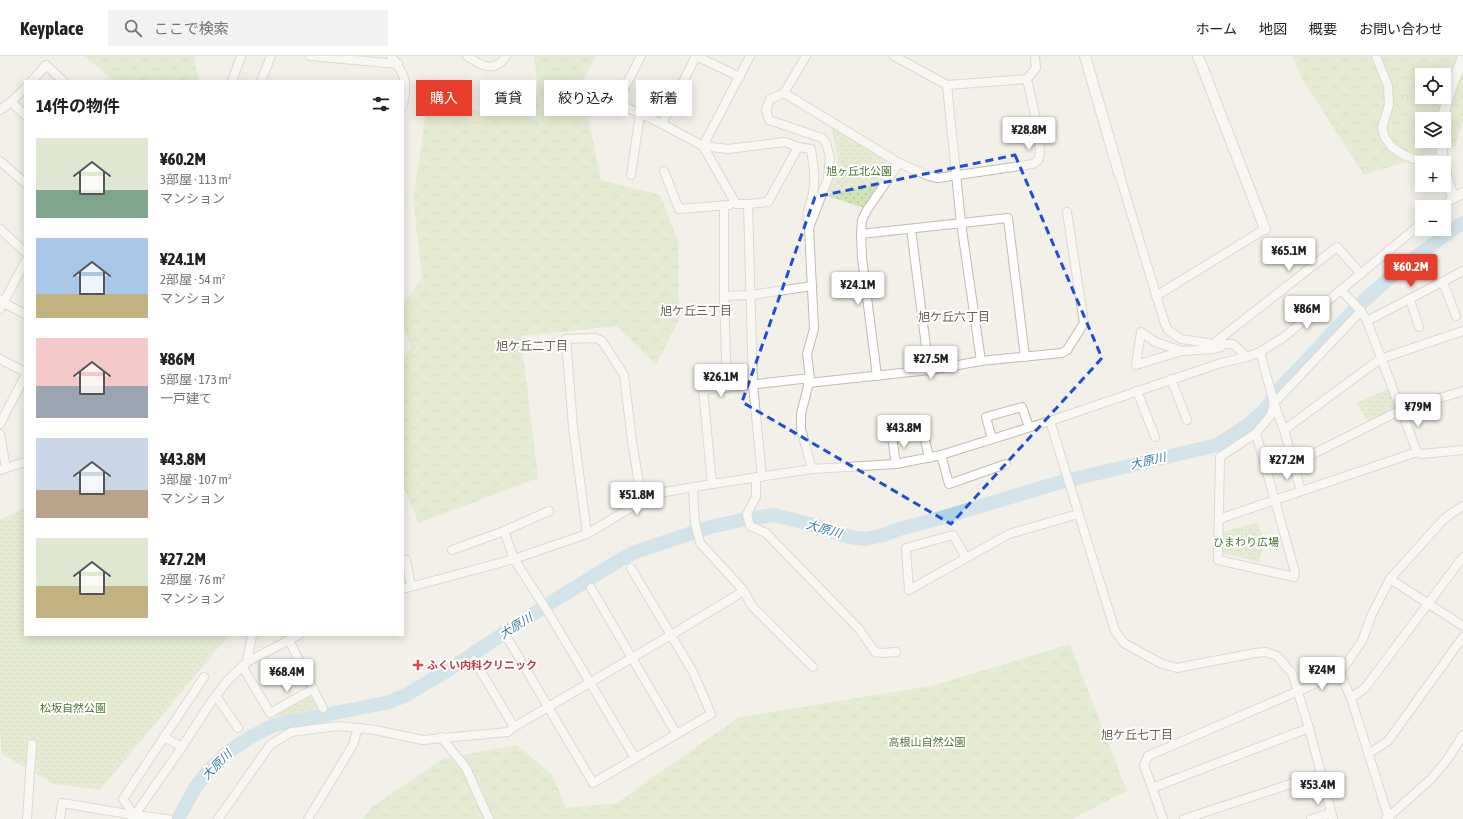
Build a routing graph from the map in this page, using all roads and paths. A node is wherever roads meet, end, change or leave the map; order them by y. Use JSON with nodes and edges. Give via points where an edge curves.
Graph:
{"nodes":[{"id":1,"x":241,"y":56,"type":"edge"},
{"id":2,"x":271,"y":56,"type":"edge"},
{"id":3,"x":310,"y":56,"type":"edge"},
{"id":4,"x":391,"y":56,"type":"edge"},
{"id":5,"x":467,"y":56,"type":"edge"},
{"id":6,"x":506,"y":56,"type":"edge"},
{"id":7,"x":641,"y":56,"type":"edge"},
{"id":8,"x":696,"y":56,"type":"edge"},
{"id":9,"x":750,"y":56,"type":"edge"},
{"id":10,"x":806,"y":56,"type":"edge"},
{"id":11,"x":894,"y":56,"type":"edge"},
{"id":12,"x":1035,"y":56,"type":"edge"},
{"id":13,"x":1085,"y":56,"type":"edge"},
{"id":14,"x":1198,"y":56,"type":"edge"},
{"id":15,"x":1376,"y":56,"type":"edge"},
{"id":16,"x":1463,"y":57,"type":"edge"},
{"id":17,"x":398,"y":64,"type":"junction"},
{"id":18,"x":740,"y":77,"type":"junction"},
{"id":19,"x":33,"y":80,"type":"edge"},
{"id":20,"x":62,"y":80,"type":"edge"},
{"id":21,"x":232,"y":80,"type":"edge"},
{"id":22,"x":261,"y":80,"type":"edge"},
{"id":23,"x":404,"y":80,"type":"edge"},
{"id":24,"x":1027,"y":80,"type":"junction"},
{"id":25,"x":404,"y":81,"type":"edge"},
{"id":26,"x":947,"y":85,"type":"junction"},
{"id":27,"x":24,"y":89,"type":"edge"},
{"id":28,"x":784,"y":93,"type":"junction"},
{"id":29,"x":404,"y":100,"type":"edge"},
{"id":30,"x":11,"y":102,"type":"junction"},
{"id":31,"x":0,"y":110,"type":"edge"},
{"id":32,"x":636,"y":112,"type":"edge"},
{"id":33,"x":1444,"y":112,"type":"edge"},
{"id":34,"x":24,"y":114,"type":"edge"},
{"id":35,"x":640,"y":116,"type":"edge"},
{"id":36,"x":644,"y":116,"type":"edge"},
{"id":37,"x":662,"y":124,"type":"junction"},
{"id":38,"x":703,"y":146,"type":"junction"},
{"id":39,"x":798,"y":147,"type":"junction"},
{"id":40,"x":1415,"y":159,"type":"edge"},
{"id":41,"x":0,"y":161,"type":"edge"},
{"id":42,"x":899,"y":163,"type":"junction"},
{"id":43,"x":664,"y":171,"type":"dead end"},
{"id":44,"x":1119,"y":173,"type":"joint"},
{"id":45,"x":631,"y":175,"type":"dead end"},
{"id":46,"x":956,"y":176,"type":"junction"},
{"id":47,"x":24,"y":182,"type":"edge"},
{"id":48,"x":1451,"y":191,"type":"edge"},
{"id":49,"x":1463,"y":194,"type":"edge"},
{"id":50,"x":1453,"y":198,"type":"junction"},
{"id":51,"x":1451,"y":200,"type":"edge"},
{"id":52,"x":736,"y":204,"type":"junction"},
{"id":53,"x":748,"y":204,"type":"junction"},
{"id":54,"x":724,"y":206,"type":"junction"},
{"id":55,"x":1067,"y":212,"type":"dead end"},
{"id":56,"x":962,"y":223,"type":"junction"},
{"id":57,"x":809,"y":228,"type":"junction"},
{"id":58,"x":0,"y":229,"type":"edge"},
{"id":59,"x":911,"y":229,"type":"junction"},
{"id":60,"x":1265,"y":229,"type":"joint"},
{"id":61,"x":1415,"y":229,"type":"edge"},
{"id":62,"x":861,"y":234,"type":"junction"},
{"id":63,"x":24,"y":251,"type":"edge"},
{"id":64,"x":24,"y":264,"type":"edge"},
{"id":65,"x":1463,"y":271,"type":"edge"},
{"id":66,"x":1361,"y":274,"type":"junction"},
{"id":67,"x":1443,"y":282,"type":"junction"},
{"id":68,"x":812,"y":286,"type":"junction"},
{"id":69,"x":1341,"y":290,"type":"junction"},
{"id":70,"x":751,"y":295,"type":"junction"},
{"id":71,"x":724,"y":296,"type":"junction"},
{"id":72,"x":1156,"y":296,"type":"junction"},
{"id":73,"x":1410,"y":300,"type":"junction"},
{"id":74,"x":1,"y":304,"type":"edge"},
{"id":75,"x":1361,"y":312,"type":"junction"},
{"id":76,"x":24,"y":314,"type":"edge"},
{"id":77,"x":1456,"y":316,"type":"dead end"},
{"id":78,"x":1367,"y":321,"type":"junction"},
{"id":79,"x":1419,"y":327,"type":"dead end"},
{"id":80,"x":1463,"y":331,"type":"edge"},
{"id":81,"x":1213,"y":344,"type":"junction"},
{"id":82,"x":1234,"y":344,"type":"junction"},
{"id":83,"x":1182,"y":351,"type":"junction"},
{"id":84,"x":1260,"y":352,"type":"junction"},
{"id":85,"x":1025,"y":357,"type":"junction"},
{"id":86,"x":1247,"y":357,"type":"junction"},
{"id":87,"x":0,"y":359,"type":"edge"},
{"id":88,"x":1380,"y":359,"type":"junction"},
{"id":89,"x":981,"y":361,"type":"junction"},
{"id":90,"x":929,"y":370,"type":"junction"},
{"id":91,"x":24,"y":371,"type":"edge"},
{"id":92,"x":877,"y":376,"type":"junction"},
{"id":93,"x":24,"y":378,"type":"edge"},
{"id":94,"x":1170,"y":379,"type":"junction"},
{"id":95,"x":809,"y":381,"type":"junction"},
{"id":96,"x":753,"y":385,"type":"junction"},
{"id":97,"x":727,"y":388,"type":"junction"},
{"id":98,"x":1137,"y":391,"type":"junction"},
{"id":99,"x":1463,"y":391,"type":"edge"},
{"id":100,"x":1274,"y":403,"type":"junction"},
{"id":101,"x":1401,"y":410,"type":"junction"},
{"id":102,"x":1187,"y":420,"type":"dead end"},
{"id":103,"x":1050,"y":421,"type":"junction"},
{"id":104,"x":0,"y":424,"type":"edge"},
{"id":105,"x":922,"y":425,"type":"dead end"},
{"id":106,"x":1029,"y":427,"type":"junction"},
{"id":107,"x":1284,"y":430,"type":"junction"},
{"id":108,"x":1256,"y":433,"type":"junction"},
{"id":109,"x":0,"y":434,"type":"edge"},
{"id":110,"x":892,"y":437,"type":"dead end"},
{"id":111,"x":1155,"y":437,"type":"dead end"},
{"id":112,"x":992,"y":439,"type":"junction"},
{"id":113,"x":1463,"y":450,"type":"edge"},
{"id":114,"x":1417,"y":452,"type":"junction"},
{"id":115,"x":941,"y":455,"type":"junction"},
{"id":116,"x":929,"y":458,"type":"junction"},
{"id":117,"x":24,"y":462,"type":"edge"},
{"id":118,"x":896,"y":464,"type":"junction"},
{"id":119,"x":1006,"y":464,"type":"dead end"},
{"id":120,"x":1293,"y":464,"type":"junction"},
{"id":121,"x":3,"y":469,"type":"edge"},
{"id":122,"x":812,"y":469,"type":"junction"},
{"id":123,"x":759,"y":477,"type":"junction"},
{"id":124,"x":712,"y":484,"type":"junction"},
{"id":125,"x":693,"y":487,"type":"junction"},
{"id":126,"x":1301,"y":491,"type":"junction"},
{"id":127,"x":1275,"y":500,"type":"junction"},
{"id":128,"x":642,"y":501,"type":"junction"},
{"id":129,"x":1463,"y":506,"type":"edge"},
{"id":130,"x":549,"y":511,"type":"dead end"},
{"id":131,"x":1078,"y":514,"type":"junction"},
{"id":132,"x":1219,"y":520,"type":"junction"},
{"id":133,"x":504,"y":531,"type":"junction"},
{"id":134,"x":587,"y":534,"type":"junction"},
{"id":135,"x":452,"y":550,"type":"dead end"},
{"id":136,"x":1463,"y":557,"type":"edge"},
{"id":137,"x":966,"y":558,"type":"junction"},
{"id":138,"x":514,"y":559,"type":"junction"},
{"id":139,"x":406,"y":560,"type":"dead end"},
{"id":140,"x":631,"y":568,"type":"dead end"},
{"id":141,"x":1390,"y":579,"type":"junction"},
{"id":142,"x":407,"y":587,"type":"edge"},
{"id":143,"x":591,"y":588,"type":"dead end"},
{"id":144,"x":744,"y":591,"type":"junction"},
{"id":145,"x":1428,"y":604,"type":"junction"},
{"id":146,"x":1463,"y":626,"type":"edge"},
{"id":147,"x":671,"y":635,"type":"junction"},
{"id":148,"x":252,"y":636,"type":"edge"},
{"id":149,"x":297,"y":636,"type":"edge"},
{"id":150,"x":1463,"y":637,"type":"edge"},
{"id":151,"x":508,"y":639,"type":"dead end"},
{"id":152,"x":289,"y":640,"type":"junction"},
{"id":153,"x":896,"y":652,"type":"dead end"},
{"id":154,"x":632,"y":658,"type":"junction"},
{"id":155,"x":474,"y":660,"type":"dead end"},
{"id":156,"x":245,"y":664,"type":"junction"},
{"id":157,"x":813,"y":667,"type":"dead end"},
{"id":158,"x":1340,"y":673,"type":"junction"},
{"id":159,"x":204,"y":678,"type":"dead end"},
{"id":160,"x":589,"y":682,"type":"junction"},
{"id":161,"x":313,"y":690,"type":"junction"},
{"id":162,"x":1298,"y":690,"type":"junction"},
{"id":163,"x":216,"y":696,"type":"junction"},
{"id":164,"x":1351,"y":698,"type":"junction"},
{"id":165,"x":323,"y":708,"type":"dead end"},
{"id":166,"x":548,"y":708,"type":"junction"},
{"id":167,"x":514,"y":727,"type":"junction"},
{"id":168,"x":238,"y":728,"type":"dead end"},
{"id":169,"x":358,"y":728,"type":"junction"},
{"id":170,"x":1310,"y":728,"type":"junction"},
{"id":171,"x":676,"y":733,"type":"junction"},
{"id":172,"x":1463,"y":735,"type":"edge"},
{"id":173,"x":164,"y":737,"type":"junction"},
{"id":174,"x":441,"y":737,"type":"junction"},
{"id":175,"x":32,"y":744,"type":"dead end"},
{"id":176,"x":182,"y":747,"type":"junction"},
{"id":177,"x":1368,"y":754,"type":"junction"},
{"id":178,"x":635,"y":758,"type":"junction"},
{"id":179,"x":1321,"y":774,"type":"junction"},
{"id":180,"x":1152,"y":788,"type":"junction"},
{"id":181,"x":1332,"y":816,"type":"edge"},
{"id":182,"x":133,"y":817,"type":"edge"},
{"id":183,"x":1388,"y":818,"type":"edge"},
{"id":184,"x":27,"y":819,"type":"edge"},
{"id":185,"x":60,"y":819,"type":"edge"},
{"id":186,"x":168,"y":819,"type":"edge"},
{"id":187,"x":218,"y":819,"type":"edge"},
{"id":188,"x":308,"y":819,"type":"edge"},
{"id":189,"x":490,"y":819,"type":"edge"},
{"id":190,"x":1163,"y":819,"type":"edge"},
{"id":191,"x":1184,"y":819,"type":"edge"},
{"id":192,"x":1311,"y":819,"type":"edge"}],
"edges":[{"from":1,"to":21,"type":"street"},
{"from":2,"to":22,"type":"street"},
{"from":3,"to":17,"type":"street"},
{"from":4,"to":17,"type":"street"},
{"from":5,"to":6,"type":"street","via":[[480,65],[492,66]]},
{"from":7,"to":32,"type":"street","via":[[617,103]]},
{"from":8,"to":18,"type":"street"},
{"from":8,"to":37,"type":"street"},
{"from":9,"to":18,"type":"street"},
{"from":10,"to":28,"type":"street"},
{"from":11,"to":26,"type":"street"},
{"from":12,"to":24,"type":"street","via":[[1036,68]]},
{"from":13,"to":44,"type":"street"},
{"from":14,"to":60,"type":"street"},
{"from":15,"to":40,"type":"street","via":[[1388,86],[1389,105],[1382,128],[1392,147]]},
{"from":16,"to":33,"type":"street"},
{"from":17,"to":23,"type":"street"},
{"from":18,"to":38,"type":"street"},
{"from":19,"to":20,"type":"street","via":[[46,66]]},
{"from":24,"to":26,"type":"street"},
{"from":24,"to":46,"type":"street","via":[[1038,132],[1038,160],[1033,164]]},
{"from":25,"to":29,"type":"street"},
{"from":26,"to":46,"type":"street"},
{"from":27,"to":30,"type":"street"},
{"from":28,"to":42,"type":"street"},
{"from":28,"to":57,"type":"street","via":[[770,98],[766,110],[769,120],[822,138],[830,157],[828,178]]},
{"from":30,"to":31,"type":"street"},
{"from":30,"to":34,"type":"street"},
{"from":35,"to":45,"type":"street"},
{"from":36,"to":37,"type":"street"},
{"from":37,"to":38,"type":"street"},
{"from":38,"to":39,"type":"street","via":[[728,149],[785,142]]},
{"from":38,"to":52,"type":"street"},
{"from":39,"to":53,"type":"street","via":[[768,202]]},
{"from":39,"to":57,"type":"street","via":[[811,149],[815,174],[806,217]]},
{"from":41,"to":47,"type":"street"},
{"from":42,"to":46,"type":"street","via":[[928,176]]},
{"from":42,"to":62,"type":"street","via":[[867,210],[862,220]]},
{"from":43,"to":54,"type":"street","via":[[679,209]]},
{"from":44,"to":72,"type":"street"},
{"from":46,"to":56,"type":"street"},
{"from":48,"to":50,"type":"street"},
{"from":49,"to":50,"type":"street"},
{"from":50,"to":51,"type":"street"},
{"from":52,"to":53,"type":"street"},
{"from":52,"to":54,"type":"street"},
{"from":53,"to":70,"type":"street"},
{"from":54,"to":71,"type":"street"},
{"from":55,"to":85,"type":"street","via":[[1084,323],[1062,353]]},
{"from":56,"to":59,"type":"street"},
{"from":56,"to":85,"type":"street","via":[[1008,218]]},
{"from":56,"to":89,"type":"street"},
{"from":57,"to":68,"type":"street"},
{"from":58,"to":63,"type":"street"},
{"from":59,"to":62,"type":"street"},
{"from":59,"to":90,"type":"street"},
{"from":60,"to":72,"type":"street"},
{"from":61,"to":66,"type":"street"},
{"from":62,"to":92,"type":"street"},
{"from":64,"to":74,"type":"street"},
{"from":65,"to":67,"type":"street"},
{"from":66,"to":69,"type":"street"},
{"from":66,"to":81,"type":"street","via":[[1337,247]]},
{"from":67,"to":73,"type":"street"},
{"from":67,"to":77,"type":"street"},
{"from":68,"to":70,"type":"street"},
{"from":68,"to":95,"type":"street","via":[[814,329],[808,354]]},
{"from":69,"to":75,"type":"street"},
{"from":69,"to":84,"type":"street","via":[[1284,337]]},
{"from":70,"to":71,"type":"street"},
{"from":70,"to":96,"type":"street"},
{"from":71,"to":97,"type":"street"},
{"from":72,"to":81,"type":"street","via":[[1164,324],[1173,334],[1181,339]]},
{"from":73,"to":78,"type":"street"},
{"from":73,"to":79,"type":"street"},
{"from":74,"to":76,"type":"street"},
{"from":75,"to":78,"type":"street"},
{"from":75,"to":100,"type":"street"},
{"from":78,"to":88,"type":"street"},
{"from":80,"to":88,"type":"street"},
{"from":81,"to":82,"type":"street"},
{"from":82,"to":83,"type":"street","via":[[1214,349]]},
{"from":82,"to":86,"type":"street"},
{"from":83,"to":83,"type":"street","via":[[1142,363],[1136,365],[1141,332],[1155,342]]},
{"from":84,"to":86,"type":"street"},
{"from":84,"to":100,"type":"street"},
{"from":85,"to":89,"type":"street"},
{"from":86,"to":94,"type":"street"},
{"from":87,"to":91,"type":"street"},
{"from":88,"to":101,"type":"street"},
{"from":88,"to":107,"type":"street"},
{"from":89,"to":90,"type":"street"},
{"from":90,"to":92,"type":"street"},
{"from":92,"to":95,"type":"street"},
{"from":93,"to":104,"type":"street"},
{"from":94,"to":98,"type":"street"},
{"from":94,"to":102,"type":"street"},
{"from":95,"to":96,"type":"street"},
{"from":95,"to":122,"type":"street","via":[[801,414],[801,429]]},
{"from":96,"to":97,"type":"street"},
{"from":96,"to":123,"type":"street"},
{"from":97,"to":124,"type":"street","via":[[703,390]]},
{"from":98,"to":103,"type":"street"},
{"from":98,"to":111,"type":"street"},
{"from":99,"to":101,"type":"street"},
{"from":100,"to":107,"type":"street"},
{"from":100,"to":108,"type":"street","via":[[1271,416]]},
{"from":101,"to":114,"type":"street"},
{"from":101,"to":120,"type":"street"},
{"from":103,"to":106,"type":"street"},
{"from":103,"to":131,"type":"street"},
{"from":105,"to":116,"type":"street"},
{"from":106,"to":112,"type":"street"},
{"from":106,"to":112,"type":"street","via":[[1022,407],[986,417]]},
{"from":107,"to":120,"type":"street"},
{"from":108,"to":127,"type":"street"},
{"from":108,"to":132,"type":"street","via":[[1220,457]]},
{"from":109,"to":121,"type":"street"},
{"from":110,"to":118,"type":"street"},
{"from":112,"to":115,"type":"street"},
{"from":113,"to":114,"type":"street","via":[[1421,454]]},
{"from":114,"to":126,"type":"street"},
{"from":115,"to":116,"type":"street"},
{"from":115,"to":119,"type":"street","via":[[949,484]]},
{"from":116,"to":118,"type":"street"},
{"from":117,"to":121,"type":"street"},
{"from":118,"to":122,"type":"street"},
{"from":120,"to":126,"type":"street"},
{"from":122,"to":123,"type":"street"},
{"from":123,"to":124,"type":"street"},
{"from":123,"to":153,"type":"street","via":[[756,496],[747,514],[750,526],[766,533],[859,629],[875,652]]},
{"from":124,"to":125,"type":"street"},
{"from":125,"to":128,"type":"street","via":[[659,493]]},
{"from":125,"to":144,"type":"street","via":[[695,523],[700,543]]},
{"from":126,"to":127,"type":"street"},
{"from":127,"to":132,"type":"street"},
{"from":127,"to":132,"type":"street","via":[[1295,572],[1294,577],[1218,560]]},
{"from":128,"to":134,"type":"street"},
{"from":128,"to":134,"type":"street","via":[[624,375],[602,341],[596,338],[566,339],[573,428]]},
{"from":129,"to":141,"type":"street","via":[[1443,520]]},
{"from":130,"to":133,"type":"street"},
{"from":131,"to":137,"type":"street","via":[[1009,534]]},
{"from":131,"to":162,"type":"street","via":[[1115,631],[1124,643],[1162,664],[1178,668],[1266,652],[1277,656],[1285,664],[1292,673]]},
{"from":133,"to":135,"type":"street"},
{"from":133,"to":138,"type":"street"},
{"from":134,"to":138,"type":"street"},
{"from":136,"to":145,"type":"street"},
{"from":137,"to":137,"type":"street","via":[[960,561],[909,590],[906,548],[953,535]]},
{"from":138,"to":142,"type":"street"},
{"from":138,"to":160,"type":"street"},
{"from":139,"to":142,"type":"street"},
{"from":140,"to":147,"type":"street"},
{"from":141,"to":145,"type":"street"},
{"from":141,"to":158,"type":"street","via":[[1362,641]]},
{"from":143,"to":154,"type":"street"},
{"from":144,"to":147,"type":"street"},
{"from":144,"to":157,"type":"street","via":[[752,606]]},
{"from":145,"to":146,"type":"street"},
{"from":145,"to":164,"type":"street","via":[[1365,688]]},
{"from":147,"to":154,"type":"street"},
{"from":147,"to":171,"type":"street","via":[[693,672],[711,714]]},
{"from":148,"to":156,"type":"street"},
{"from":149,"to":152,"type":"street"},
{"from":150,"to":177,"type":"street","via":[[1388,742]]},
{"from":151,"to":166,"type":"street"},
{"from":152,"to":156,"type":"street"},
{"from":152,"to":161,"type":"street"},
{"from":154,"to":160,"type":"street"},
{"from":154,"to":171,"type":"street"},
{"from":155,"to":167,"type":"street"},
{"from":156,"to":161,"type":"street","via":[[270,714]]},
{"from":156,"to":163,"type":"street"},
{"from":158,"to":162,"type":"street"},
{"from":158,"to":164,"type":"street"},
{"from":159,"to":173,"type":"street"},
{"from":160,"to":166,"type":"street"},
{"from":160,"to":178,"type":"street"},
{"from":161,"to":165,"type":"street"},
{"from":162,"to":170,"type":"street"},
{"from":162,"to":180,"type":"street","via":[[1148,756],[1144,765]]},
{"from":163,"to":168,"type":"street"},
{"from":163,"to":176,"type":"street"},
{"from":164,"to":177,"type":"street"},
{"from":166,"to":167,"type":"street"},
{"from":166,"to":178,"type":"street","via":[[593,783]]},
{"from":167,"to":174,"type":"street","via":[[508,732]]},
{"from":169,"to":174,"type":"street","via":[[423,740]]},
{"from":169,"to":187,"type":"street","via":[[337,726],[291,732],[270,745]]},
{"from":169,"to":188,"type":"street","via":[[353,744]]},
{"from":170,"to":179,"type":"street"},
{"from":170,"to":180,"type":"street"},
{"from":171,"to":178,"type":"street"},
{"from":172,"to":183,"type":"street","via":[[1431,779]]},
{"from":173,"to":176,"type":"street"},
{"from":173,"to":182,"type":"street","via":[[123,799]]},
{"from":174,"to":189,"type":"street","via":[[466,768]]},
{"from":175,"to":184,"type":"street"},
{"from":176,"to":182,"type":"street"},
{"from":177,"to":183,"type":"street"},
{"from":179,"to":181,"type":"street"},
{"from":179,"to":191,"type":"street"},
{"from":180,"to":190,"type":"street"},
{"from":181,"to":192,"type":"street"},
{"from":182,"to":185,"type":"street","via":[[62,803]]},
{"from":182,"to":186,"type":"street"}]}
